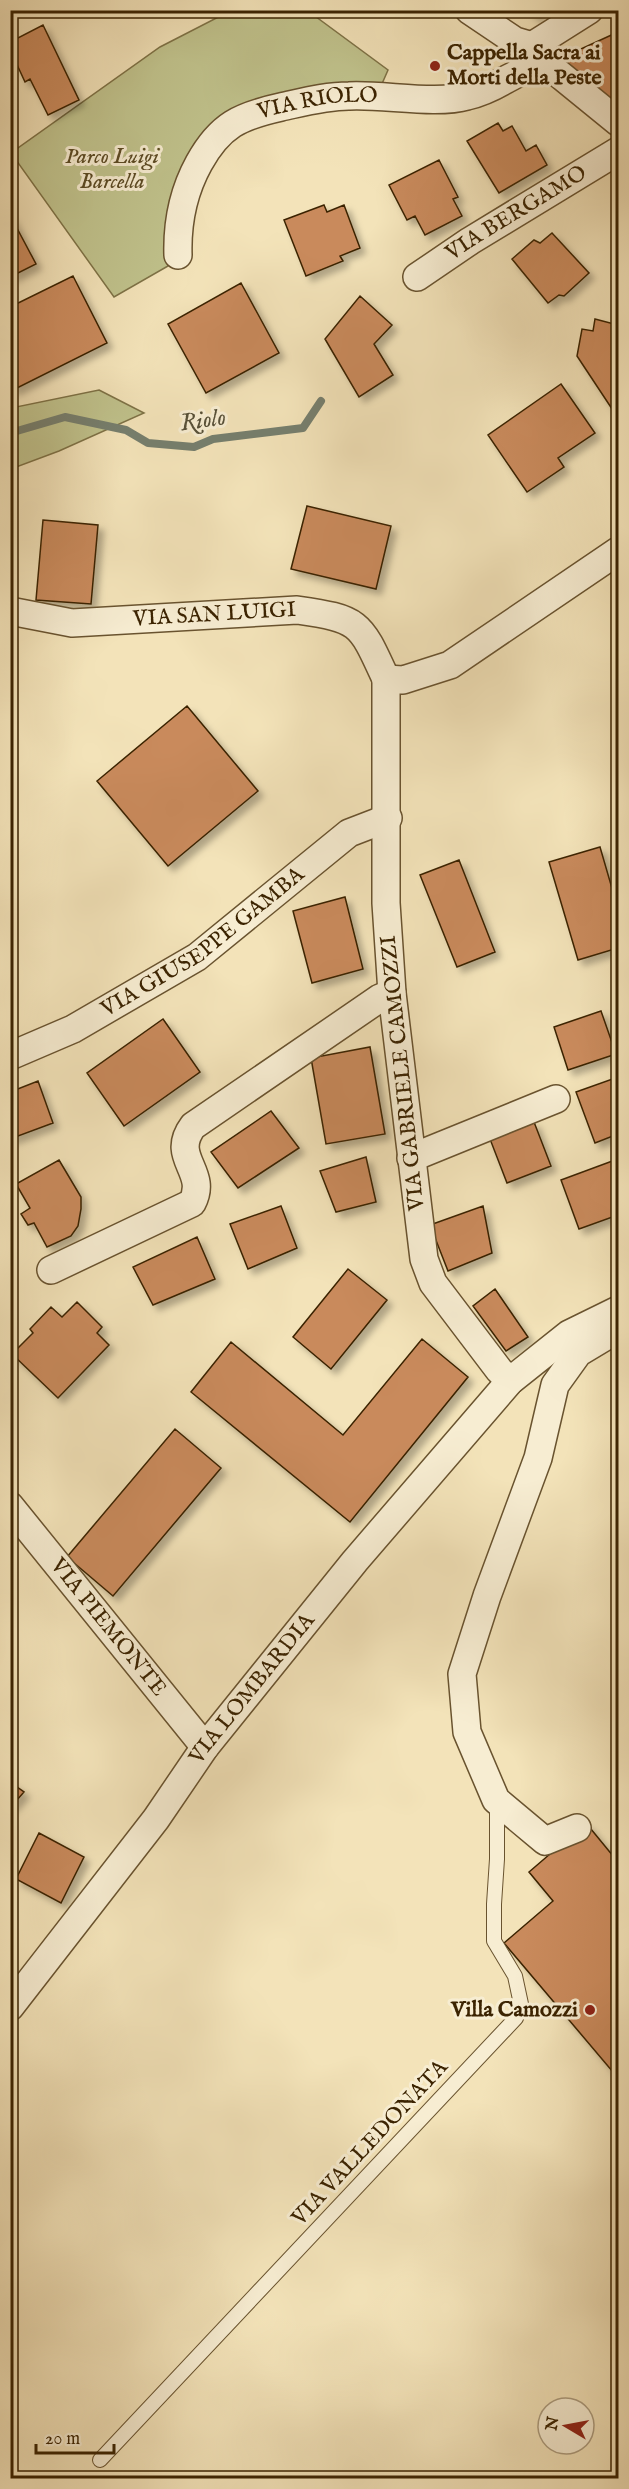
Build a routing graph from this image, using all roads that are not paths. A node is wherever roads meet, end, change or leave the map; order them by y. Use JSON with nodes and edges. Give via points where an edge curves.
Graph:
{"nodes":[{"id":1,"x":469,"y":10,"type":"edge"},
{"id":2,"x":589,"y":10,"type":"edge"},
{"id":3,"x":532,"y":46,"type":"junction"},
{"id":4,"x":618,"y":122,"type":"edge"},
{"id":5,"x":618,"y":151,"type":"edge"},
{"id":6,"x":178,"y":255,"type":"dead end"},
{"id":7,"x":417,"y":277,"type":"dead end"},
{"id":8,"x":618,"y":551,"type":"edge"},
{"id":9,"x":10,"y":611,"type":"edge"},
{"id":10,"x":386,"y":679,"type":"junction"},
{"id":11,"x":386,"y":735,"type":"joint"},
{"id":12,"x":388,"y":818,"type":"junction"},
{"id":13,"x":392,"y":993,"type":"junction"},
{"id":14,"x":10,"y":1056,"type":"edge"},
{"id":15,"x":556,"y":1099,"type":"dead end"},
{"id":16,"x":411,"y":1158,"type":"junction"},
{"id":17,"x":51,"y":1270,"type":"dead end"},
{"id":18,"x":618,"y":1310,"type":"edge"},
{"id":19,"x":618,"y":1329,"type":"edge"},
{"id":20,"x":510,"y":1381,"type":"junction"},
{"id":21,"x":10,"y":1506,"type":"edge"},
{"id":22,"x":205,"y":1747,"type":"junction"},
{"id":23,"x":496,"y":1800,"type":"junction"},
{"id":24,"x":577,"y":1828,"type":"dead end"},
{"id":25,"x":10,"y":2007,"type":"edge"},
{"id":26,"x":100,"y":2460,"type":"dead end"}],
"edges":[{"from":1,"to":3,"type":"street","via":[[515,41]]},
{"from":2,"to":3,"type":"street"},
{"from":3,"to":4,"type":"street","via":[[548,65]]},
{"from":3,"to":6,"type":"street","name":"VIA RIOLO","via":[[519,72],[467,97],[326,97],[241,118],[220,132],[194,172],[177,227]]},
{"from":5,"to":7,"type":"street","name":"VIA BERGAMO","via":[[470,240]]},
{"from":8,"to":10,"type":"street","via":[[450,665],[403,680]]},
{"from":9,"to":10,"type":"street","name":"VIA SAN LUIGI","via":[[72,624],[297,610],[331,615],[351,622],[363,632]]},
{"from":10,"to":11,"type":"street","name":"VIA SAN LUIGI"},
{"from":11,"to":12,"type":"street","name":"VIA GABRIELE CAMOZZI"},
{"from":12,"to":13,"type":"street","name":"VIA GABRIELE CAMOZZI","via":[[386,903]]},
{"from":12,"to":14,"type":"street","name":"VIA GIUSEPPE GAMBA","via":[[349,832],[196,957],[73,1029]]},
{"from":13,"to":16,"type":"street","name":"VIA GABRIELE CAMOZZI"},
{"from":13,"to":17,"type":"street","via":[[193,1126],[184,1149],[197,1181],[192,1203]]},
{"from":15,"to":16,"type":"street"},
{"from":16,"to":20,"type":"street","name":"VIA GABRIELE CAMOZZI","via":[[424,1259],[433,1283]]},
{"from":18,"to":20,"type":"street","name":"VIA LOMBARDIA","via":[[569,1334]]},
{"from":19,"to":23,"type":"street","via":[[578,1353],[555,1385],[538,1458],[462,1674],[467,1732]]},
{"from":20,"to":22,"type":"street","name":"VIA LOMBARDIA","via":[[356,1561]]},
{"from":21,"to":22,"type":"street","name":"VIA PIEMONTE"},
{"from":22,"to":25,"type":"street","name":"VIA LOMBARDIA","via":[[156,1819]]},
{"from":23,"to":24,"type":"street","via":[[544,1841]]},
{"from":23,"to":26,"type":"lane","name":"VIA VALLEDONATA","via":[[494,1941],[515,1976],[521,2004],[516,2019]]}]}
